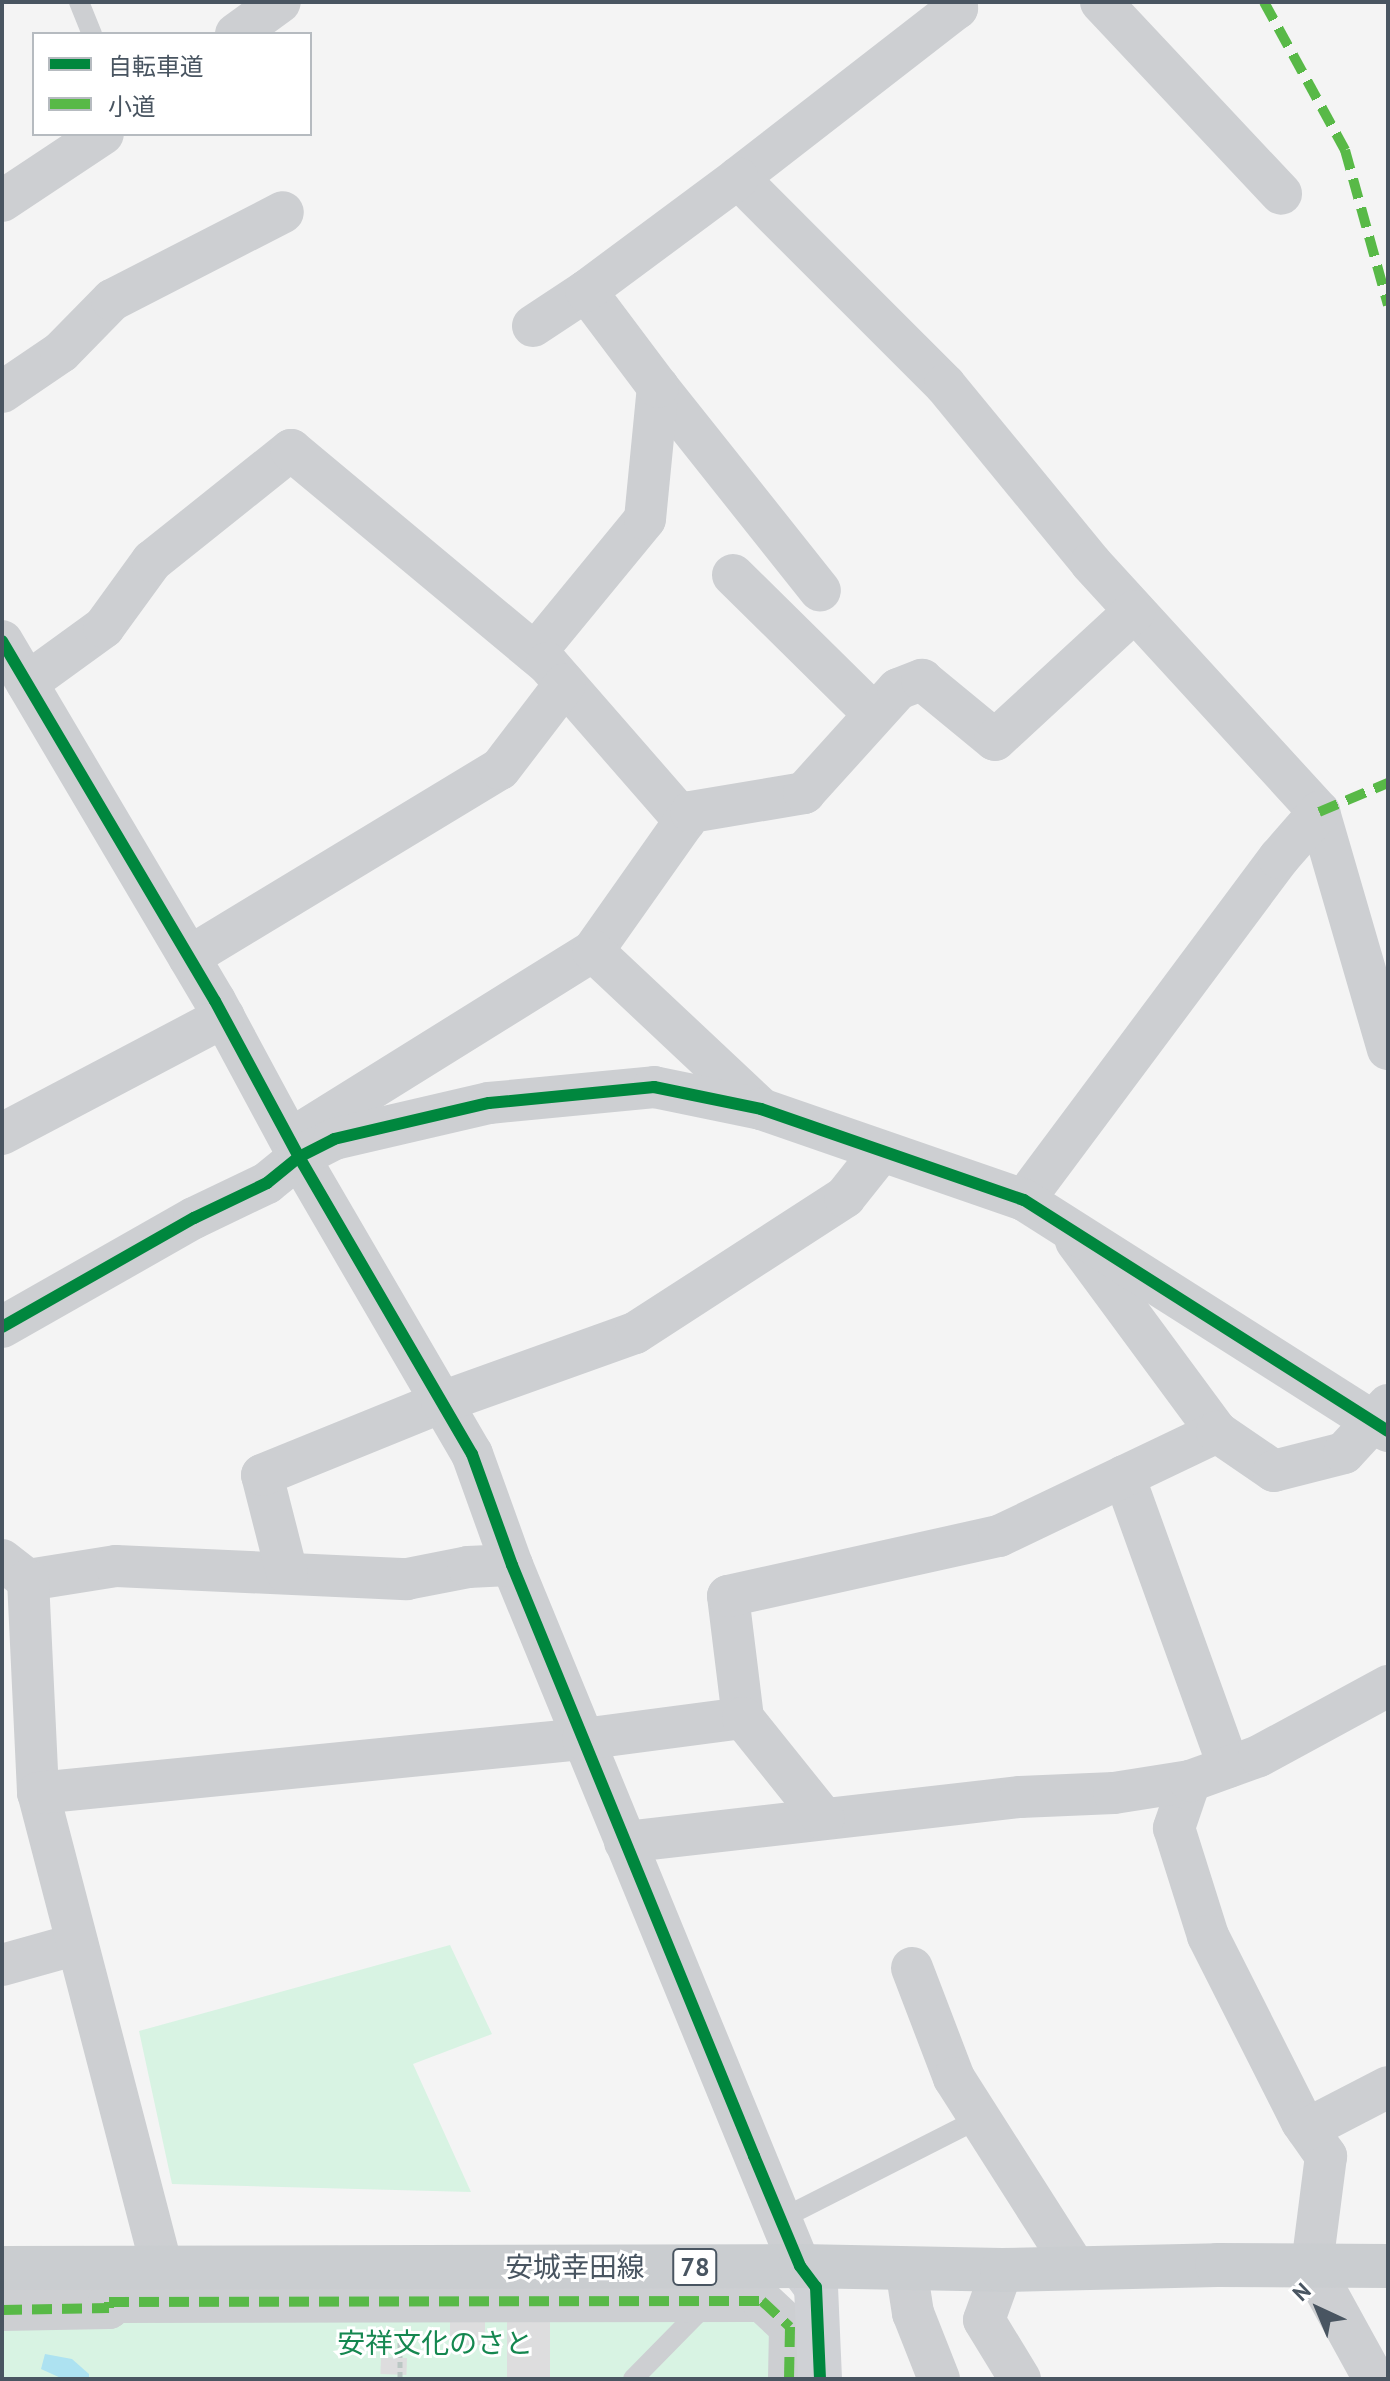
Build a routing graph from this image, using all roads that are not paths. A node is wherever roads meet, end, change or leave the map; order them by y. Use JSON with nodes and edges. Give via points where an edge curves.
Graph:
{"nodes":[{"id":1,"x":79,"y":2,"type":"edge"},
{"id":2,"x":280,"y":2,"type":"edge"},
{"id":3,"x":1101,"y":2,"type":"edge"},
{"id":4,"x":960,"y":4,"type":"edge"},
{"id":5,"x":91,"y":32,"type":"edge"},
{"id":6,"x":239,"y":32,"type":"edge"},
{"id":7,"x":100,"y":136,"type":"edge"},
{"id":8,"x":738,"y":178,"type":"junction"},
{"id":9,"x":1281,"y":194,"type":"dead end"},
{"id":10,"x":2,"y":201,"type":"edge"},
{"id":11,"x":283,"y":212,"type":"dead end"},
{"id":12,"x":595,"y":285,"type":"junction"},
{"id":13,"x":533,"y":326,"type":"dead end"},
{"id":14,"x":658,"y":387,"type":"junction"},
{"id":15,"x":2,"y":392,"type":"edge"},
{"id":16,"x":733,"y":575,"type":"dead end"},
{"id":17,"x":820,"y":591,"type":"dead end"},
{"id":18,"x":1135,"y":611,"type":"junction"},
{"id":19,"x":2,"y":641,"type":"edge"},
{"id":20,"x":535,"y":653,"type":"junction"},
{"id":21,"x":27,"y":683,"type":"junction"},
{"id":22,"x":565,"y":684,"type":"junction"},
{"id":23,"x":874,"y":714,"type":"junction"},
{"id":24,"x":1319,"y":812,"type":"junction"},
{"id":25,"x":685,"y":821,"type":"junction"},
{"id":26,"x":593,"y":951,"type":"junction"},
{"id":27,"x":189,"y":957,"type":"junction"},
{"id":28,"x":224,"y":1017,"type":"junction"},
{"id":29,"x":1388,"y":1049,"type":"edge"},
{"id":30,"x":761,"y":1109,"type":"junction"},
{"id":31,"x":2,"y":1134,"type":"edge"},
{"id":32,"x":294,"y":1148,"type":"junction"},
{"id":33,"x":880,"y":1153,"type":"junction"},
{"id":34,"x":1024,"y":1200,"type":"junction"},
{"id":35,"x":1066,"y":1227,"type":"junction"},
{"id":36,"x":5,"y":1318,"type":"edge"},
{"id":37,"x":442,"y":1402,"type":"junction"},
{"id":38,"x":1383,"y":1419,"type":"edge"},
{"id":39,"x":1217,"y":1432,"type":"junction"},
{"id":40,"x":1124,"y":1476,"type":"junction"},
{"id":41,"x":512,"y":1565,"type":"junction"},
{"id":42,"x":15,"y":1570,"type":"edge"},
{"id":43,"x":287,"y":1573,"type":"junction"},
{"id":44,"x":1388,"y":1686,"type":"edge"},
{"id":45,"x":743,"y":1718,"type":"junction"},
{"id":46,"x":583,"y":1739,"type":"junction"},
{"id":47,"x":1229,"y":1767,"type":"junction"},
{"id":48,"x":1190,"y":1781,"type":"junction"},
{"id":49,"x":38,"y":1793,"type":"junction"},
{"id":50,"x":824,"y":1819,"type":"junction"},
{"id":51,"x":625,"y":1842,"type":"junction"},
{"id":52,"x":77,"y":1944,"type":"junction"},
{"id":53,"x":2,"y":1965,"type":"edge"},
{"id":54,"x":912,"y":1968,"type":"dead end"},
{"id":55,"x":1388,"y":2087,"type":"edge"},
{"id":56,"x":980,"y":2118,"type":"junction"},
{"id":57,"x":1307,"y":2129,"type":"junction"},
{"id":58,"x":781,"y":2219,"type":"junction"},
{"id":59,"x":800,"y":2266,"type":"junction"},
{"id":60,"x":1312,"y":2266,"type":"junction"},
{"id":61,"x":1388,"y":2266,"type":"edge"},
{"id":62,"x":694,"y":2267,"type":"junction"},
{"id":63,"x":2,"y":2268,"type":"edge"},
{"id":64,"x":162,"y":2268,"type":"junction"},
{"id":65,"x":906,"y":2268,"type":"junction"},
{"id":66,"x":1075,"y":2268,"type":"junction"},
{"id":67,"x":1002,"y":2270,"type":"junction"},
{"id":68,"x":2,"y":2310,"type":"edge"},
{"id":69,"x":2,"y":2326,"type":"edge"},
{"id":70,"x":633,"y":2379,"type":"edge"},
{"id":71,"x":789,"y":2379,"type":"edge"},
{"id":72,"x":820,"y":2379,"type":"edge"},
{"id":73,"x":939,"y":2379,"type":"edge"},
{"id":74,"x":1020,"y":2379,"type":"edge"},
{"id":75,"x":1374,"y":2379,"type":"edge"}],
"edges":[{"from":1,"to":5,"type":"lane"},
{"from":2,"to":6,"type":"street"},
{"from":3,"to":9,"type":"street"},
{"from":4,"to":8,"type":"street"},
{"from":7,"to":10,"type":"street"},
{"from":8,"to":12,"type":"street"},
{"from":8,"to":18,"type":"street","via":[[945,385]]},
{"from":11,"to":15,"type":"street","via":[[112,300],[61,352]]},
{"from":12,"to":13,"type":"street"},
{"from":12,"to":14,"type":"street","via":[[586,291]]},
{"from":14,"to":17,"type":"street"},
{"from":14,"to":20,"type":"street","via":[[645,519]]},
{"from":16,"to":23,"type":"street"},
{"from":18,"to":23,"type":"street","via":[[995,740],[922,680],[898,689]]},
{"from":18,"to":24,"type":"street"},
{"from":19,"to":21,"type":"street"},
{"from":20,"to":21,"type":"street","via":[[291,450],[152,561],[104,627]]},
{"from":20,"to":22,"type":"street"},
{"from":21,"to":27,"type":"street"},
{"from":22,"to":25,"type":"street"},
{"from":22,"to":27,"type":"street","via":[[500,769]]},
{"from":23,"to":25,"type":"street","via":[[804,793],[691,812]]},
{"from":24,"to":29,"type":"street"},
{"from":24,"to":34,"type":"street","via":[[1279,858]]},
{"from":25,"to":26,"type":"street"},
{"from":26,"to":30,"type":"street"},
{"from":26,"to":32,"type":"street"},
{"from":27,"to":28,"type":"street"},
{"from":28,"to":31,"type":"street"},
{"from":28,"to":32,"type":"street"},
{"from":30,"to":32,"type":"street","via":[[654,1087],[489,1103]]},
{"from":30,"to":33,"type":"street"},
{"from":32,"to":36,"type":"street","via":[[267,1183]]},
{"from":32,"to":37,"type":"street"},
{"from":33,"to":34,"type":"street"},
{"from":33,"to":37,"type":"street","via":[[845,1197],[635,1333]]},
{"from":34,"to":35,"type":"street"},
{"from":35,"to":38,"type":"street"},
{"from":35,"to":39,"type":"street"},
{"from":37,"to":41,"type":"street","via":[[472,1454]]},
{"from":37,"to":43,"type":"street","via":[[262,1475]]},
{"from":38,"to":39,"type":"street","via":[[1344,1453],[1274,1471]]},
{"from":39,"to":40,"type":"street"},
{"from":40,"to":45,"type":"street","via":[[999,1536],[728,1596]]},
{"from":40,"to":47,"type":"street"},
{"from":41,"to":43,"type":"street","via":[[407,1579]]},
{"from":41,"to":46,"type":"street"},
{"from":42,"to":43,"type":"street","via":[[116,1566]]},
{"from":42,"to":49,"type":"street"},
{"from":44,"to":47,"type":"street"},
{"from":45,"to":46,"type":"street"},
{"from":45,"to":50,"type":"street"},
{"from":46,"to":49,"type":"street"},
{"from":46,"to":51,"type":"street"},
{"from":47,"to":48,"type":"street"},
{"from":48,"to":50,"type":"street","via":[[1114,1793],[1020,1797]]},
{"from":48,"to":57,"type":"street","via":[[1174,1828],[1208,1936]]},
{"from":49,"to":52,"type":"street"},
{"from":50,"to":51,"type":"street"},
{"from":51,"to":58,"type":"street"},
{"from":52,"to":53,"type":"street"},
{"from":52,"to":64,"type":"street"},
{"from":54,"to":56,"type":"street","via":[[954,2078]]},
{"from":55,"to":57,"type":"street"},
{"from":56,"to":58,"type":"lane"},
{"from":56,"to":66,"type":"street"},
{"from":57,"to":60,"type":"street","via":[[1326,2156]]},
{"from":58,"to":59,"type":"street"},
{"from":59,"to":62,"type":"main road","name":"安城幸田線","number":"78"},
{"from":59,"to":65,"type":"main road","name":"安城幸田線","number":"78"},
{"from":59,"to":72,"type":"street","via":[[816,2287]]},
{"from":60,"to":61,"type":"main road","name":"安城幸田線","number":"78"},
{"from":60,"to":66,"type":"main road","name":"安城幸田線","number":"78"},
{"from":60,"to":75,"type":"street"},
{"from":62,"to":64,"type":"main road","name":"安城幸田線","number":"78"},
{"from":62,"to":70,"type":"lane","via":[[696,2315]]},
{"from":63,"to":64,"type":"main road","name":"安城幸田線","number":"78"},
{"from":65,"to":67,"type":"main road","name":"安城幸田線","number":"78"},
{"from":65,"to":73,"type":"street","via":[[913,2313]]},
{"from":66,"to":67,"type":"main road","name":"安城幸田線","number":"78"},
{"from":67,"to":74,"type":"street","via":[[984,2320]]},
{"from":68,"to":69,"type":"street"},
{"from":68,"to":71,"type":"street","via":[[109,2308],[109,2302],[762,2301],[790,2327]]}]}
